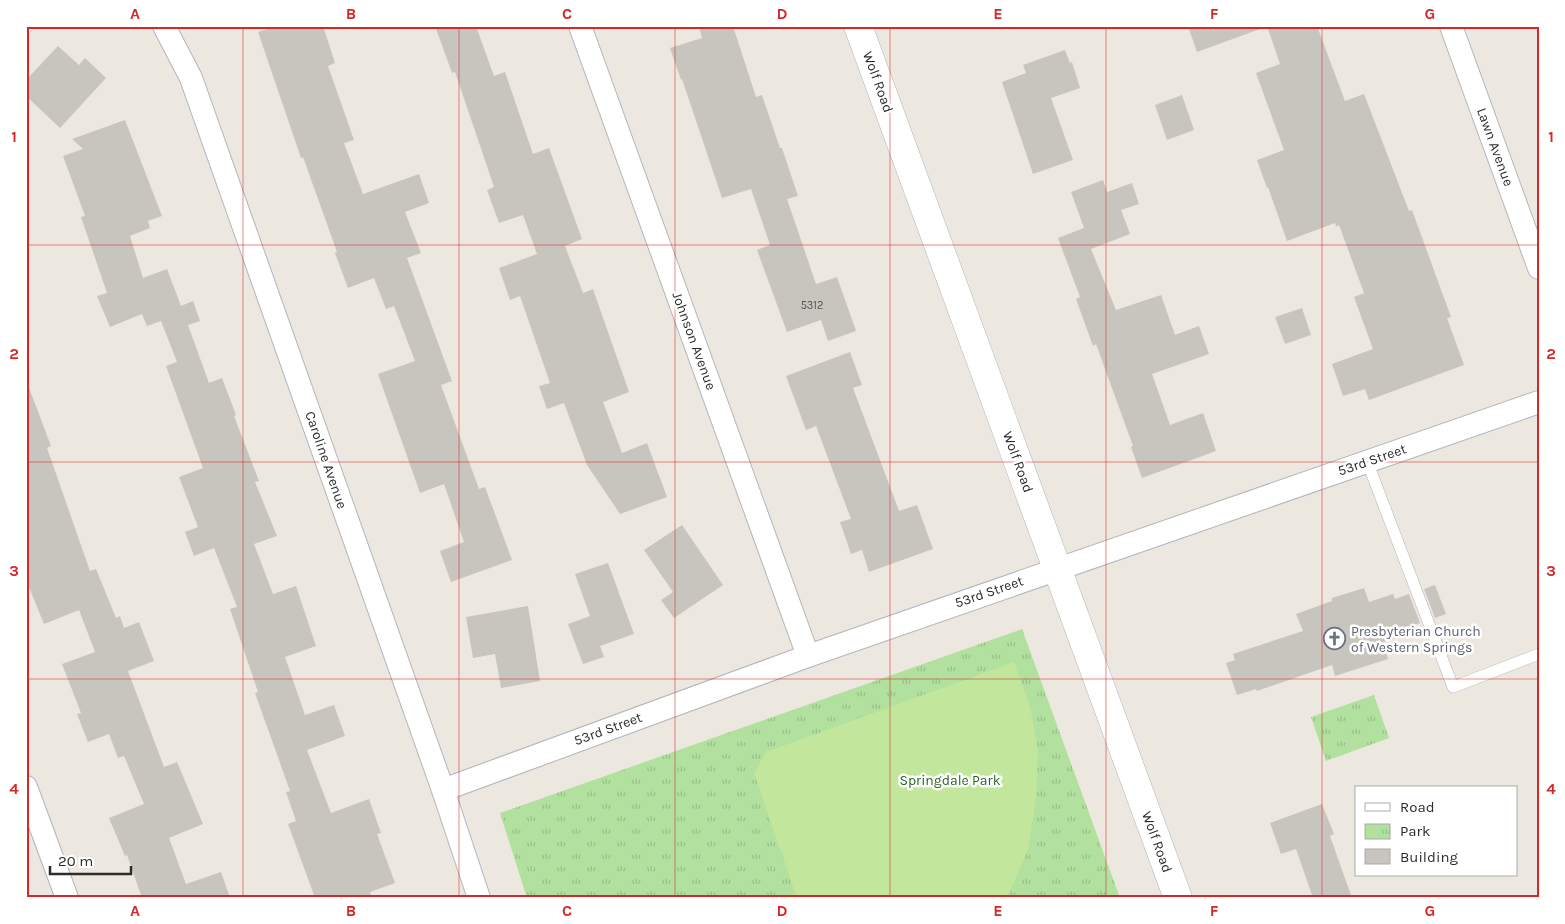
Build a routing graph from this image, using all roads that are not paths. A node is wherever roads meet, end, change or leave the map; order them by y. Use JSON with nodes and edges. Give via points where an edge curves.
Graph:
{"nodes":[{"id":1,"x":164,"y":26,"type":"edge"},
{"id":2,"x":580,"y":26,"type":"edge"},
{"id":3,"x":858,"y":26,"type":"edge"},
{"id":4,"x":1451,"y":26,"type":"edge"},
{"id":5,"x":1539,"y":268,"type":"edge"},
{"id":6,"x":1539,"y":402,"type":"edge"},
{"id":7,"x":1367,"y":461,"type":"junction"},
{"id":8,"x":1057,"y":569,"type":"junction"},
{"id":9,"x":1539,"y":654,"type":"edge"},
{"id":10,"x":808,"y":656,"type":"junction"},
{"id":11,"x":26,"y":787,"type":"edge"},
{"id":12,"x":443,"y":790,"type":"junction"},
{"id":13,"x":66,"y":898,"type":"edge"},
{"id":14,"x":479,"y":898,"type":"edge"},
{"id":15,"x":1178,"y":898,"type":"edge"}],
"edges":[{"from":1,"to":12,"type":"street","name":"Caroline Avenue","via":[[191,78]]},
{"from":2,"to":10,"type":"street","name":"Johnson Avenue"},
{"from":3,"to":8,"type":"main road","name":"Wolf Road"},
{"from":4,"to":5,"type":"street","name":"Lawn Avenue"},
{"from":6,"to":7,"type":"street","name":"53rd Street"},
{"from":7,"to":8,"type":"street","name":"53rd Street"},
{"from":7,"to":9,"type":"lane","via":[[1452,687]]},
{"from":8,"to":10,"type":"street","name":"53rd Street"},
{"from":8,"to":15,"type":"main road","name":"Wolf Road"},
{"from":10,"to":12,"type":"street","name":"53rd Street"},
{"from":11,"to":13,"type":"street"},
{"from":12,"to":14,"type":"street","name":"Caroline Avenue"}]}
